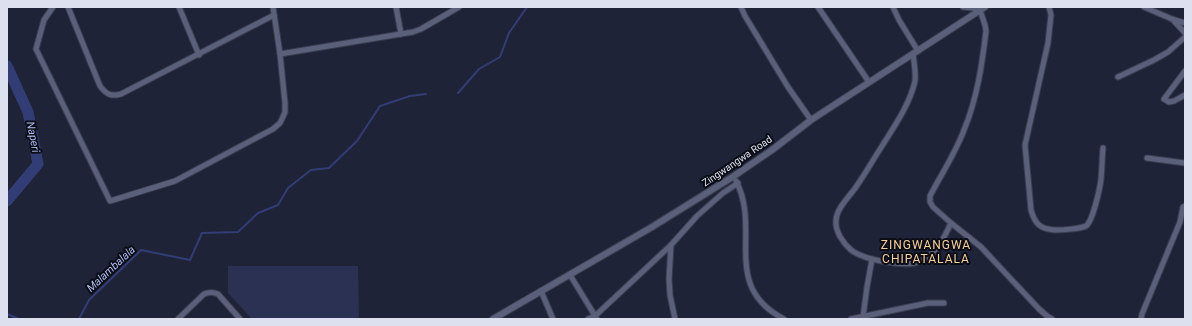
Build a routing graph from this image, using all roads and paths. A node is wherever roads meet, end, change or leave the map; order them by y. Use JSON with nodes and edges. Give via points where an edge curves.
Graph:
{"nodes":[{"id":1,"x":53,"y":7,"type":"edge"},
{"id":2,"x":68,"y":7,"type":"edge"},
{"id":3,"x":179,"y":7,"type":"edge"},
{"id":4,"x":273,"y":7,"type":"edge"},
{"id":5,"x":396,"y":7,"type":"edge"},
{"id":6,"x":459,"y":7,"type":"edge"},
{"id":7,"x":741,"y":7,"type":"edge"},
{"id":8,"x":818,"y":7,"type":"edge"},
{"id":9,"x":893,"y":7,"type":"edge"},
{"id":10,"x":963,"y":7,"type":"edge"},
{"id":11,"x":1049,"y":7,"type":"edge"},
{"id":12,"x":1144,"y":7,"type":"edge"},
{"id":13,"x":982,"y":9,"type":"edge"},
{"id":14,"x":274,"y":15,"type":"junction"},
{"id":15,"x":1174,"y":20,"type":"junction"},
{"id":16,"x":1185,"y":24,"type":"edge"},
{"id":17,"x":1185,"y":33,"type":"edge"},
{"id":18,"x":401,"y":34,"type":"junction"},
{"id":19,"x":1185,"y":37,"type":"edge"},
{"id":20,"x":915,"y":52,"type":"junction"},
{"id":21,"x":280,"y":54,"type":"junction"},
{"id":22,"x":199,"y":55,"type":"junction"},
{"id":23,"x":1185,"y":71,"type":"edge"},
{"id":24,"x":1118,"y":77,"type":"dead end"},
{"id":25,"x":869,"y":82,"type":"junction"},
{"id":26,"x":1185,"y":95,"type":"edge"},
{"id":27,"x":810,"y":120,"type":"junction"},
{"id":28,"x":1103,"y":148,"type":"dead end"},
{"id":29,"x":1147,"y":158,"type":"dead end"},
{"id":30,"x":1185,"y":163,"type":"edge"},
{"id":31,"x":734,"y":176,"type":"junction"},
{"id":32,"x":738,"y":183,"type":"junction"},
{"id":33,"x":1185,"y":206,"type":"edge"},
{"id":34,"x":951,"y":223,"type":"junction"},
{"id":35,"x":671,"y":245,"type":"junction"},
{"id":36,"x":872,"y":259,"type":"junction"},
{"id":37,"x":570,"y":275,"type":"junction"},
{"id":38,"x":541,"y":291,"type":"junction"},
{"id":39,"x":944,"y":303,"type":"dead end"},
{"id":40,"x":596,"y":317,"type":"edge"},
{"id":41,"x":863,"y":317,"type":"junction"},
{"id":42,"x":178,"y":319,"type":"edge"},
{"id":43,"x":240,"y":319,"type":"edge"},
{"id":44,"x":493,"y":319,"type":"edge"},
{"id":45,"x":553,"y":319,"type":"edge"},
{"id":46,"x":588,"y":319,"type":"edge"},
{"id":47,"x":675,"y":319,"type":"edge"},
{"id":48,"x":784,"y":319,"type":"edge"},
{"id":49,"x":852,"y":319,"type":"edge"},
{"id":50,"x":1052,"y":319,"type":"edge"},
{"id":51,"x":1142,"y":319,"type":"edge"}],
"edges":[{"from":1,"to":21,"type":"street","via":[[44,20],[36,49],[110,201],[176,181],[280,123],[285,112],[285,103]]},
{"from":2,"to":22,"type":"street","via":[[100,86],[111,96],[122,94]]},
{"from":3,"to":22,"type":"street"},
{"from":4,"to":14,"type":"street"},
{"from":5,"to":18,"type":"street"},
{"from":6,"to":18,"type":"street","via":[[421,29]]},
{"from":7,"to":27,"type":"street"},
{"from":8,"to":25,"type":"street"},
{"from":9,"to":20,"type":"street"},
{"from":10,"to":13,"type":"street"},
{"from":11,"to":28,"type":"street","via":[[1051,22],[1048,43],[1025,145],[1031,210],[1036,223],[1057,230],[1079,228],[1088,224],[1100,186]]},
{"from":12,"to":15,"type":"street"},
{"from":13,"to":20,"type":"street","name":"Zingwangwa Road"},
{"from":13,"to":34,"type":"street","via":[[986,31],[974,102],[964,132],[930,196],[933,207]]},
{"from":14,"to":21,"type":"street"},
{"from":14,"to":22,"type":"street"},
{"from":15,"to":16,"type":"street"},
{"from":15,"to":17,"type":"street"},
{"from":18,"to":21,"type":"street"},
{"from":19,"to":24,"type":"street","via":[[1168,52]]},
{"from":20,"to":25,"type":"street","name":"Zingwangwa Road"},
{"from":20,"to":36,"type":"street","via":[[914,82],[902,112],[836,218],[839,235],[847,246],[858,254]]},
{"from":23,"to":26,"type":"street","via":[[1164,99],[1169,102]]},
{"from":25,"to":27,"type":"street","name":"Zingwangwa Road"},
{"from":27,"to":31,"type":"street","name":"Zingwangwa Road"},
{"from":29,"to":30,"type":"street"},
{"from":31,"to":32,"type":"street"},
{"from":31,"to":37,"type":"street","name":"Zingwangwa Road"},
{"from":32,"to":35,"type":"street","via":[[697,216]]},
{"from":32,"to":48,"type":"street","via":[[744,202],[746,256],[752,290],[760,302]]},
{"from":33,"to":51,"type":"street"},
{"from":34,"to":36,"type":"street","via":[[938,248],[922,260],[903,263]]},
{"from":34,"to":50,"type":"street","via":[[981,247],[1039,309]]},
{"from":35,"to":40,"type":"street"},
{"from":35,"to":47,"type":"street","via":[[669,279]]},
{"from":36,"to":41,"type":"street"},
{"from":37,"to":38,"type":"street","name":"Zingwangwa Road"},
{"from":37,"to":40,"type":"street"},
{"from":38,"to":44,"type":"street","name":"Zingwangwa Road"},
{"from":38,"to":45,"type":"street"},
{"from":39,"to":41,"type":"street","via":[[928,303]]},
{"from":40,"to":46,"type":"street"},
{"from":41,"to":49,"type":"street"},
{"from":42,"to":43,"type":"street","via":[[208,292],[218,294]]}]}
